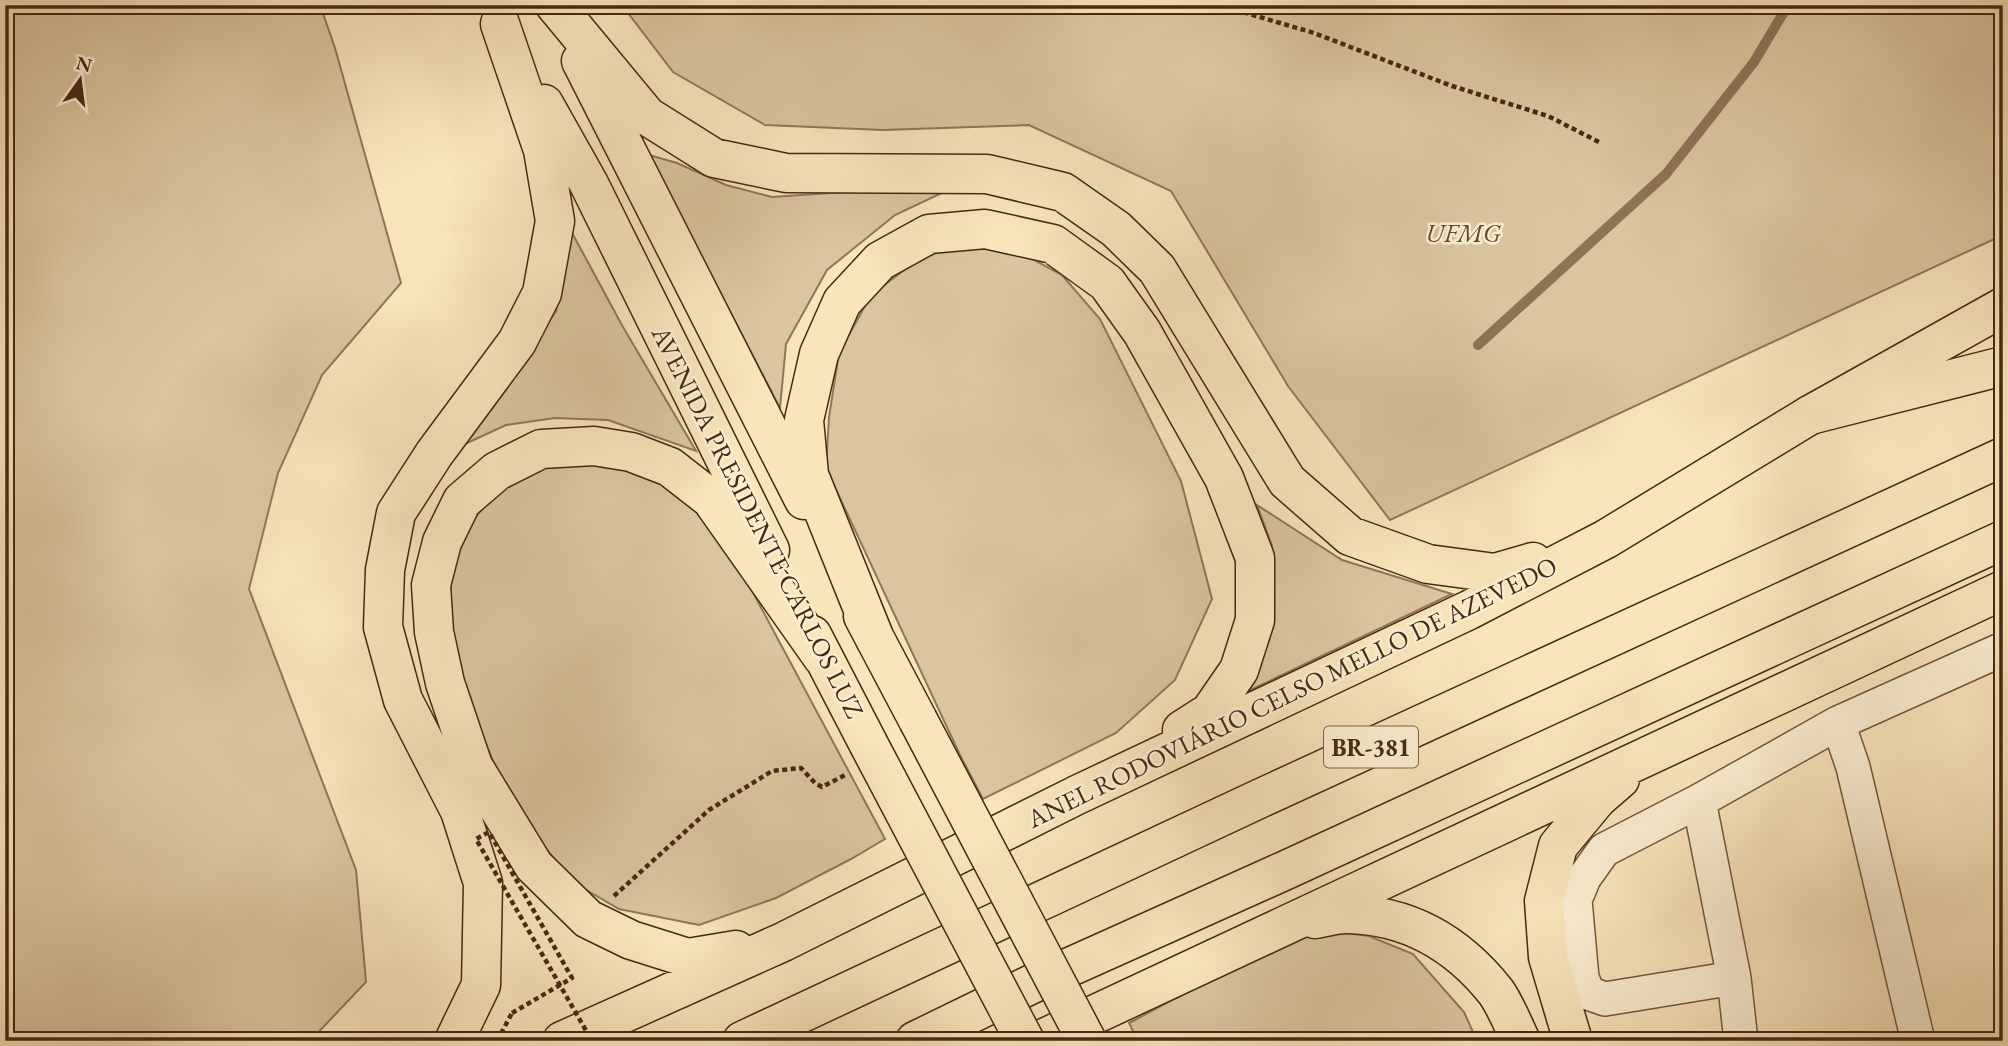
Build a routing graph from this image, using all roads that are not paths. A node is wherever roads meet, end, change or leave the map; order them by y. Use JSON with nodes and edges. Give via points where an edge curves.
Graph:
{"nodes":[{"id":1,"x":554,"y":5,"type":"edge"},
{"id":2,"x":493,"y":15,"type":"edge"},
{"id":3,"x":2003,"y":307,"type":"edge"},
{"id":4,"x":2003,"y":366,"type":"edge"},
{"id":5,"x":1810,"y":415,"type":"junction"},
{"id":6,"x":2003,"y":457,"type":"edge"},
{"id":7,"x":1606,"y":540,"type":"junction"},
{"id":8,"x":2003,"y":540,"type":"edge"},
{"id":9,"x":2003,"y":590,"type":"edge"},
{"id":10,"x":875,"y":639,"type":"junction"},
{"id":11,"x":2003,"y":649,"type":"edge"},
{"id":12,"x":823,"y":658,"type":"junction"},
{"id":13,"x":1838,"y":723,"type":"junction"},
{"id":14,"x":1650,"y":753,"type":"junction"},
{"id":15,"x":1077,"y":795,"type":"junction"},
{"id":16,"x":1699,"y":801,"type":"junction"},
{"id":17,"x":1289,"y":923,"type":"junction"},
{"id":18,"x":783,"y":942,"type":"junction"},
{"id":19,"x":1734,"y":978,"type":"junction"},
{"id":20,"x":454,"y":1041,"type":"edge"},
{"id":21,"x":562,"y":1041,"type":"edge"},
{"id":22,"x":742,"y":1041,"type":"edge"},
{"id":23,"x":915,"y":1041,"type":"edge"},
{"id":24,"x":1025,"y":1041,"type":"edge"},
{"id":25,"x":1038,"y":1041,"type":"edge"},
{"id":26,"x":1087,"y":1041,"type":"edge"},
{"id":27,"x":1521,"y":1041,"type":"edge"},
{"id":28,"x":1573,"y":1041,"type":"edge"},
{"id":29,"x":1741,"y":1041,"type":"edge"},
{"id":30,"x":1918,"y":1041,"type":"edge"}],
"edges":[{"from":1,"to":7,"type":"main road","via":[[647,116],[713,158],[786,173],[987,174],[1063,192],[1116,229],[1157,269],[1287,481],[1350,536],[1427,564],[1495,573]]},
{"from":1,"to":10,"type":"main road","name":"AVENIDA PRESIDENTE CARLOS LUZ"},
{"from":2,"to":12,"type":"main road","name":"AVENIDA PRESIDENTE CARLOS LUZ","via":[[589,184]]},
{"from":2,"to":20,"type":"main road","via":[[543,150],[555,221],[542,293],[517,342],[396,513],[385,570],[383,627],[403,700],[460,811],[483,883],[481,985]]},
{"from":3,"to":5,"type":"main road","name":"ANEL RODOVIÁRIO CELSO MELLO DE AZEVEDO"},
{"from":4,"to":5,"type":"main road"},
{"from":5,"to":7,"type":"main road","name":"ANEL RODOVIÁRIO CELSO MELLO DE AZEVEDO"},
{"from":6,"to":22,"type":"main road","number":"BR-381"},
{"from":7,"to":15,"type":"main road","name":"ANEL RODOVIÁRIO CELSO MELLO DE AZEVEDO","via":[[1469,610]]},
{"from":8,"to":23,"type":"main road","number":"BR-381"},
{"from":9,"to":14,"type":"main road"},
{"from":10,"to":15,"type":"main road","via":[[809,475],[804,420],[819,354],[837,312],[880,261],[929,234],[985,229],[1053,244],[1107,283],[1142,332],[1224,478],[1255,558],[1255,620],[1239,670],[1210,712]]},
{"from":10,"to":26,"type":"main road","name":"AVENIDA PRESIDENTE CARLOS LUZ","bridge":true},
{"from":11,"to":13,"type":"lane"},
{"from":12,"to":18,"type":"main road","via":[[711,499],[670,467],[631,452],[594,446],[541,449],[497,471],[461,501],[442,542],[431,585],[434,632],[445,683],[473,766],[534,866],[588,919],[631,940],[688,958]]},
{"from":12,"to":24,"type":"main road","name":"AVENIDA PRESIDENTE CARLOS LUZ","bridge":true,"via":[[862,756]]},
{"from":13,"to":16,"type":"lane"},
{"from":13,"to":30,"type":"lane","via":[[1853,767]]},
{"from":14,"to":17,"type":"main road"},
{"from":14,"to":28,"type":"main road","via":[[1597,799],[1558,846],[1544,901],[1548,957]]},
{"from":15,"to":18,"type":"main road","name":"ANEL RODOVIÁRIO CELSO MELLO DE AZEVEDO"},
{"from":16,"to":19,"type":"lane"},
{"from":16,"to":19,"type":"lane","via":[[1604,850],[1584,878],[1575,900],[1582,978],[1588,993],[1605,999]]},
{"from":17,"to":25,"type":"main road"},
{"from":17,"to":27,"type":"main road","via":[[1345,914],[1389,918],[1424,930],[1462,956],[1497,994]]},
{"from":18,"to":21,"type":"main road","name":"ANEL RODOVIÁRIO CELSO MELLO DE AZEVEDO"},
{"from":19,"to":29,"type":"lane"}]}
